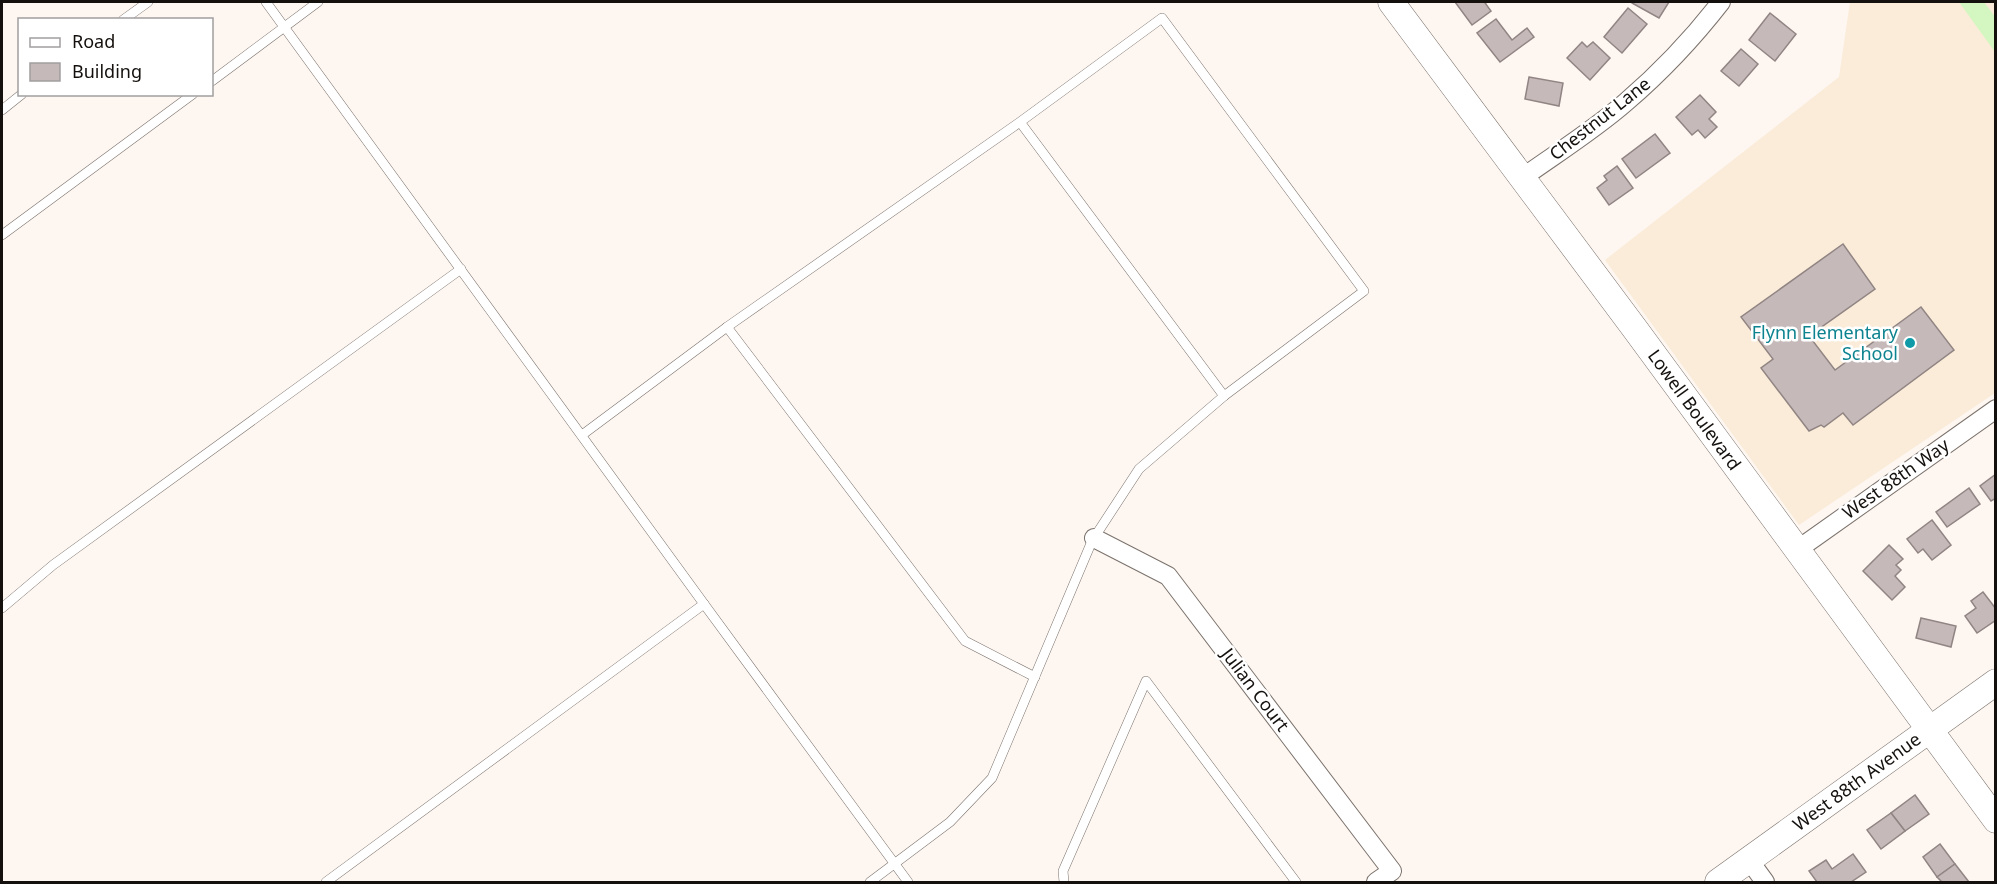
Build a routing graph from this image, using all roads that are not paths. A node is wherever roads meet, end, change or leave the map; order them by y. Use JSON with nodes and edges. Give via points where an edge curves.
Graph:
{"nodes":[{"id":1,"x":148,"y":2,"type":"edge"},
{"id":2,"x":266,"y":2,"type":"edge"},
{"id":3,"x":318,"y":2,"type":"edge"},
{"id":4,"x":1391,"y":2,"type":"edge"},
{"id":5,"x":1721,"y":2,"type":"edge"},
{"id":6,"x":126,"y":18,"type":"edge"},
{"id":7,"x":285,"y":27,"type":"junction"},
{"id":8,"x":213,"y":80,"type":"edge"},
{"id":9,"x":20,"y":96,"type":"edge"},
{"id":10,"x":190,"y":96,"type":"edge"},
{"id":11,"x":2,"y":110,"type":"edge"},
{"id":12,"x":1020,"y":122,"type":"junction"},
{"id":13,"x":1522,"y":178,"type":"junction"},
{"id":14,"x":2,"y":235,"type":"edge"},
{"id":15,"x":461,"y":270,"type":"junction"},
{"id":16,"x":727,"y":327,"type":"junction"},
{"id":17,"x":1224,"y":396,"type":"junction"},
{"id":18,"x":1995,"y":409,"type":"edge"},
{"id":19,"x":582,"y":435,"type":"junction"},
{"id":20,"x":1094,"y":538,"type":"junction"},
{"id":21,"x":1797,"y":550,"type":"junction"},
{"id":22,"x":704,"y":604,"type":"junction"},
{"id":23,"x":2,"y":608,"type":"edge"},
{"id":24,"x":1035,"y":677,"type":"junction"},
{"id":25,"x":1995,"y":682,"type":"edge"},
{"id":26,"x":1929,"y":729,"type":"junction"},
{"id":27,"x":1994,"y":814,"type":"edge"},
{"id":28,"x":1749,"y":860,"type":"junction"},
{"id":29,"x":894,"y":864,"type":"junction"},
{"id":30,"x":326,"y":882,"type":"edge"},
{"id":31,"x":870,"y":882,"type":"edge"},
{"id":32,"x":908,"y":882,"type":"edge"},
{"id":33,"x":1064,"y":882,"type":"edge"},
{"id":34,"x":1296,"y":882,"type":"edge"},
{"id":35,"x":1376,"y":882,"type":"edge"},
{"id":36,"x":1718,"y":882,"type":"edge"},
{"id":37,"x":1765,"y":882,"type":"edge"}],
"edges":[{"from":1,"to":6,"type":"lane"},
{"from":2,"to":7,"type":"lane"},
{"from":3,"to":7,"type":"lane"},
{"from":4,"to":13,"type":"street","name":"Lowell Boulevard"},
{"from":5,"to":13,"type":"street","name":"Chestnut Lane","via":[[1683,47],[1625,103]]},
{"from":7,"to":8,"type":"lane"},
{"from":7,"to":15,"type":"lane"},
{"from":9,"to":11,"type":"lane"},
{"from":10,"to":14,"type":"lane"},
{"from":12,"to":16,"type":"lane"},
{"from":12,"to":17,"type":"lane"},
{"from":12,"to":17,"type":"lane","via":[[1162,18],[1364,291]]},
{"from":13,"to":21,"type":"street","name":"Lowell Boulevard"},
{"from":15,"to":19,"type":"lane"},
{"from":15,"to":23,"type":"lane","via":[[53,565]]},
{"from":16,"to":19,"type":"lane"},
{"from":16,"to":24,"type":"lane","via":[[965,641]]},
{"from":17,"to":20,"type":"lane","via":[[1139,469]]},
{"from":18,"to":21,"type":"street","name":"West 88th Way"},
{"from":19,"to":22,"type":"lane"},
{"from":20,"to":24,"type":"lane"},
{"from":20,"to":35,"type":"street","name":"Julian Court","via":[[1168,576],[1392,871]]},
{"from":21,"to":26,"type":"street","name":"Lowell Boulevard"},
{"from":22,"to":29,"type":"lane"},
{"from":22,"to":30,"type":"lane"},
{"from":24,"to":29,"type":"lane","via":[[992,778],[950,822]]},
{"from":25,"to":26,"type":"street","name":"West 88th Avenue"},
{"from":26,"to":27,"type":"street","name":"Lowell Boulevard"},
{"from":26,"to":28,"type":"street","name":"West 88th Avenue"},
{"from":28,"to":36,"type":"street","name":"West 88th Avenue"},
{"from":28,"to":37,"type":"street"},
{"from":29,"to":31,"type":"lane"},
{"from":29,"to":32,"type":"lane"},
{"from":33,"to":34,"type":"lane","via":[[1064,871],[1146,681]]}]}
